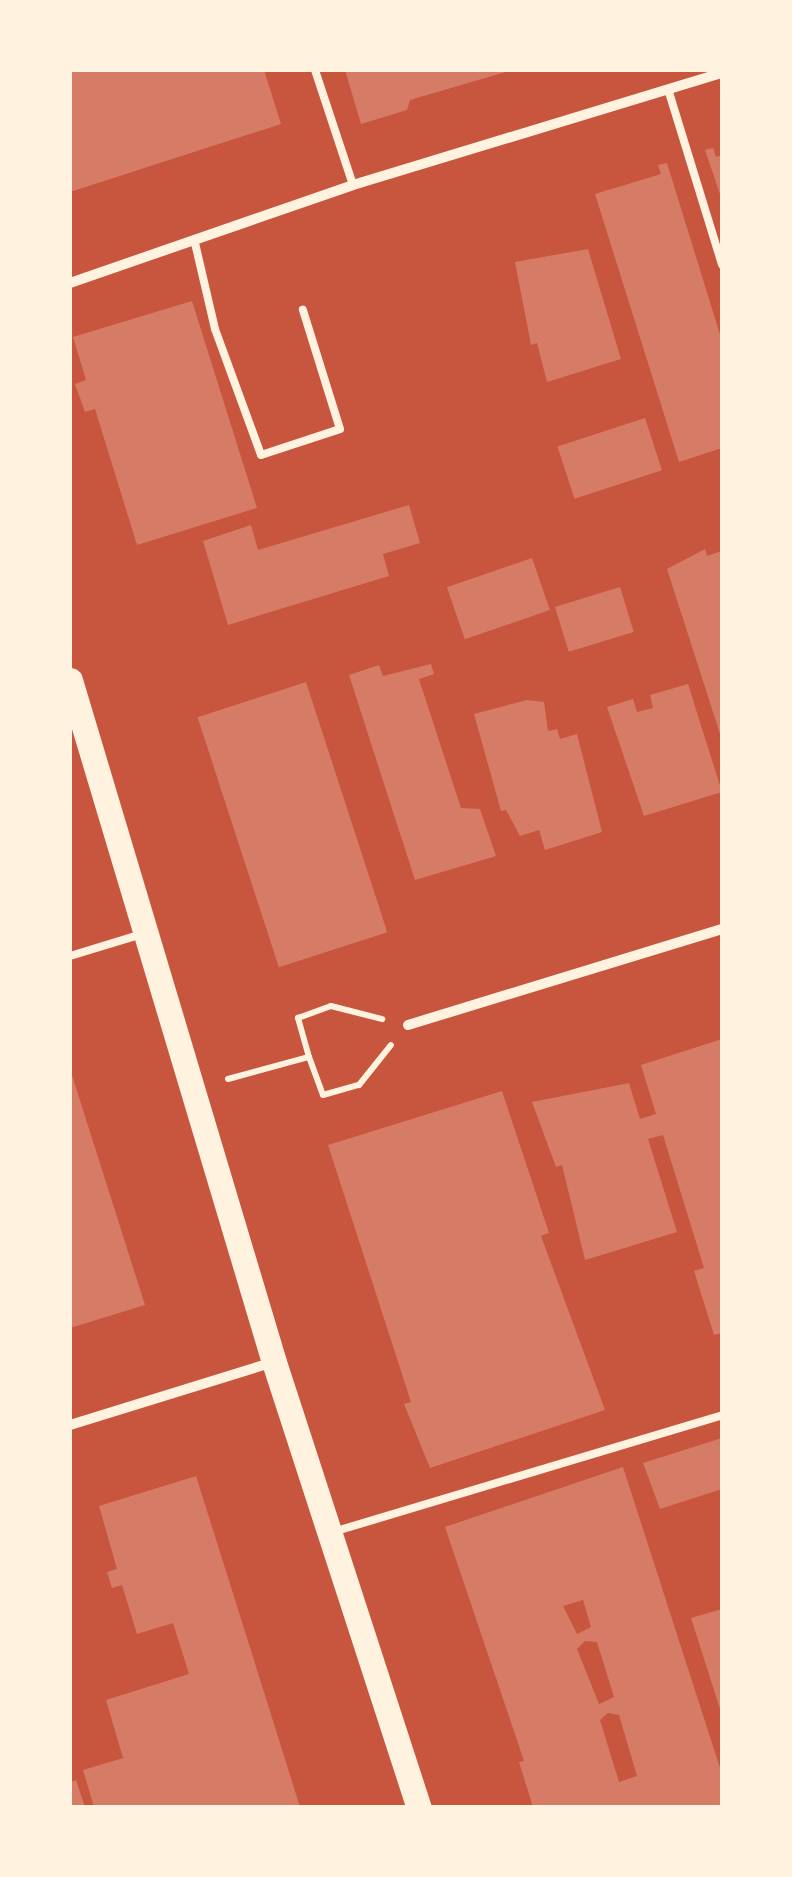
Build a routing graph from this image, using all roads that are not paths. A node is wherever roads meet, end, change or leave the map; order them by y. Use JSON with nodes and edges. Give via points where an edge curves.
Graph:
{"nodes":[{"id":1,"x":315,"y":70,"type":"edge"},
{"id":2,"x":719,"y":72,"type":"edge"},
{"id":3,"x":668,"y":89,"type":"junction"},
{"id":4,"x":353,"y":185,"type":"junction"},
{"id":5,"x":194,"y":244,"type":"junction"},
{"id":6,"x":722,"y":265,"type":"edge"},
{"id":7,"x":70,"y":283,"type":"edge"},
{"id":8,"x":303,"y":310,"type":"dead end"},
{"id":9,"x":70,"y":680,"type":"edge"},
{"id":10,"x":722,"y":929,"type":"edge"},
{"id":11,"x":146,"y":932,"type":"junction"},
{"id":12,"x":70,"y":956,"type":"edge"},
{"id":13,"x":408,"y":1025,"type":"road end"},
{"id":14,"x":274,"y":1362,"type":"junction"},
{"id":15,"x":722,"y":1414,"type":"edge"},
{"id":16,"x":70,"y":1425,"type":"edge"},
{"id":17,"x":329,"y":1533,"type":"junction"},
{"id":18,"x":419,"y":1807,"type":"edge"}],
"edges":[{"from":1,"to":4,"type":"lane"},
{"from":2,"to":3,"type":"street"},
{"from":3,"to":4,"type":"street"},
{"from":3,"to":6,"type":"lane"},
{"from":4,"to":5,"type":"street"},
{"from":5,"to":7,"type":"street"},
{"from":5,"to":8,"type":"lane","via":[[215,328],[261,454],[340,429]]},
{"from":9,"to":11,"type":"main road"},
{"from":10,"to":13,"type":"street"},
{"from":11,"to":12,"type":"lane"},
{"from":11,"to":14,"type":"main road"},
{"from":14,"to":16,"type":"street"},
{"from":14,"to":17,"type":"main road"},
{"from":15,"to":17,"type":"lane"},
{"from":17,"to":18,"type":"main road"}]}
